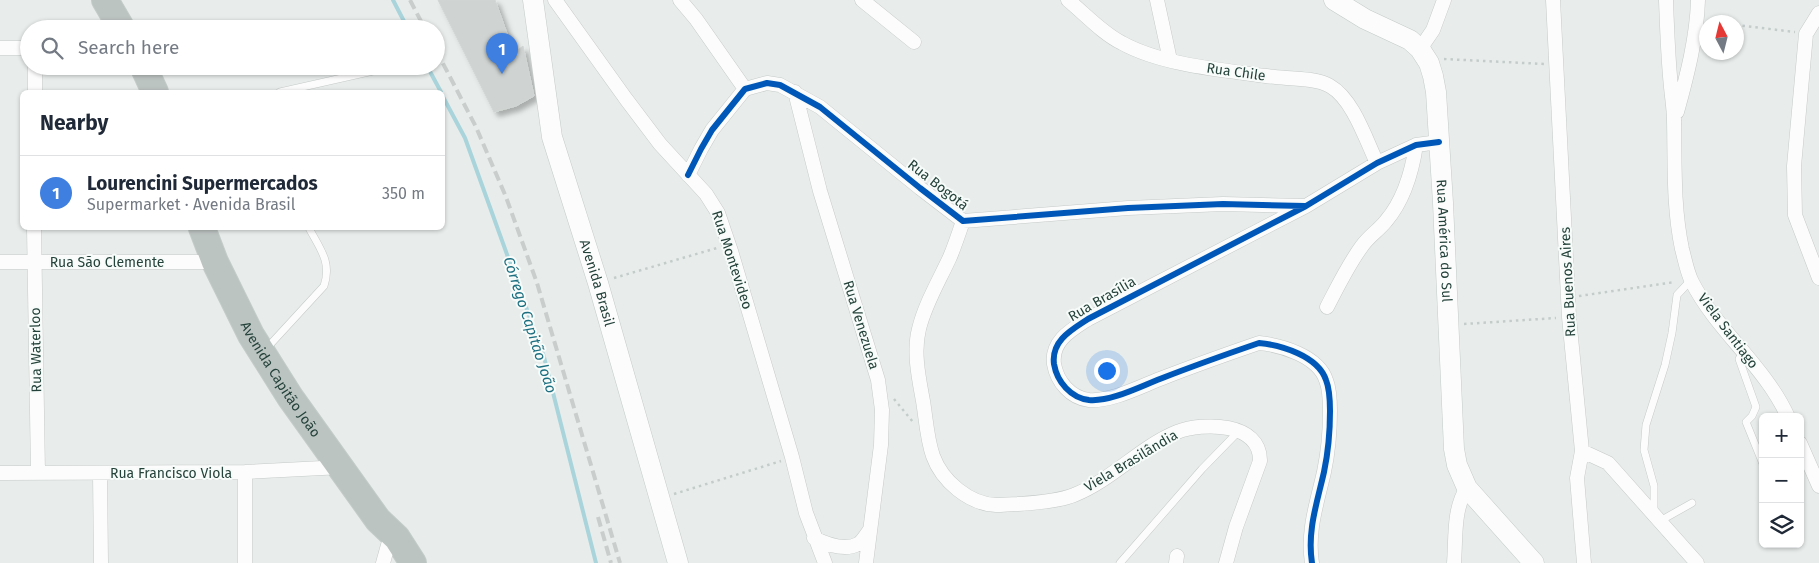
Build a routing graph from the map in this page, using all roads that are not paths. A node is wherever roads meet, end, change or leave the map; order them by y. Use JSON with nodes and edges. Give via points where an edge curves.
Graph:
{"nodes":[{"id":1,"x":105,"y":0,"type":"edge"},
{"id":2,"x":536,"y":0,"type":"edge"},
{"id":3,"x":555,"y":0,"type":"edge"},
{"id":4,"x":680,"y":0,"type":"edge"},
{"id":5,"x":862,"y":0,"type":"edge"},
{"id":6,"x":1068,"y":0,"type":"edge"},
{"id":7,"x":1157,"y":0,"type":"edge"},
{"id":8,"x":1334,"y":0,"type":"edge"},
{"id":9,"x":1444,"y":0,"type":"edge"},
{"id":10,"x":1553,"y":0,"type":"edge"},
{"id":11,"x":1666,"y":0,"type":"edge"},
{"id":12,"x":1698,"y":0,"type":"edge"},
{"id":13,"x":1819,"y":13,"type":"edge"},
{"id":14,"x":117,"y":20,"type":"edge"},
{"id":15,"x":914,"y":42,"type":"dead end"},
{"id":16,"x":0,"y":48,"type":"edge"},
{"id":17,"x":20,"y":48,"type":"edge"},
{"id":18,"x":1423,"y":54,"type":"junction"},
{"id":19,"x":1170,"y":60,"type":"junction"},
{"id":20,"x":35,"y":75,"type":"edge"},
{"id":21,"x":147,"y":75,"type":"edge"},
{"id":22,"x":355,"y":75,"type":"edge"},
{"id":23,"x":745,"y":89,"type":"junction"},
{"id":24,"x":35,"y":90,"type":"edge"},
{"id":25,"x":154,"y":90,"type":"edge"},
{"id":26,"x":289,"y":90,"type":"edge"},
{"id":27,"x":795,"y":92,"type":"junction"},
{"id":28,"x":1674,"y":120,"type":"junction"},
{"id":29,"x":1440,"y":142,"type":"junction"},
{"id":30,"x":1416,"y":145,"type":"junction"},
{"id":31,"x":1377,"y":163,"type":"junction"},
{"id":32,"x":688,"y":175,"type":"junction"},
{"id":33,"x":1306,"y":206,"type":"junction"},
{"id":34,"x":963,"y":221,"type":"junction"},
{"id":35,"x":34,"y":230,"type":"edge"},
{"id":36,"x":203,"y":230,"type":"edge"},
{"id":37,"x":310,"y":230,"type":"edge"},
{"id":38,"x":0,"y":262,"type":"edge"},
{"id":39,"x":215,"y":262,"type":"junction"},
{"id":40,"x":34,"y":263,"type":"junction"},
{"id":41,"x":1819,"y":278,"type":"edge"},
{"id":42,"x":1691,"y":280,"type":"junction"},
{"id":43,"x":1327,"y":307,"type":"dead end"},
{"id":44,"x":1743,"y":352,"type":"junction"},
{"id":45,"x":263,"y":353,"type":"junction"},
{"id":46,"x":1786,"y":413,"type":"edge"},
{"id":47,"x":1239,"y":431,"type":"junction"},
{"id":48,"x":1582,"y":451,"type":"junction"},
{"id":49,"x":1804,"y":452,"type":"edge"},
{"id":50,"x":1761,"y":458,"type":"edge"},
{"id":51,"x":342,"y":467,"type":"junction"},
{"id":52,"x":245,"y":472,"type":"junction"},
{"id":53,"x":0,"y":473,"type":"edge"},
{"id":54,"x":38,"y":473,"type":"junction"},
{"id":55,"x":100,"y":473,"type":"junction"},
{"id":56,"x":1819,"y":486,"type":"edge"},
{"id":57,"x":1467,"y":488,"type":"junction"},
{"id":58,"x":1692,"y":502,"type":"dead end"},
{"id":59,"x":1657,"y":518,"type":"junction"},
{"id":60,"x":870,"y":531,"type":"junction"},
{"id":61,"x":814,"y":538,"type":"junction"},
{"id":62,"x":392,"y":552,"type":"edge"},
{"id":63,"x":101,"y":563,"type":"edge"},
{"id":64,"x":245,"y":563,"type":"edge"},
{"id":65,"x":413,"y":563,"type":"edge"},
{"id":66,"x":678,"y":563,"type":"edge"},
{"id":67,"x":824,"y":563,"type":"edge"},
{"id":68,"x":866,"y":563,"type":"edge"},
{"id":69,"x":1120,"y":563,"type":"edge"},
{"id":70,"x":1226,"y":563,"type":"edge"},
{"id":71,"x":1312,"y":563,"type":"edge"},
{"id":72,"x":1454,"y":563,"type":"edge"},
{"id":73,"x":1534,"y":563,"type":"edge"},
{"id":74,"x":1584,"y":563,"type":"edge"},
{"id":75,"x":1697,"y":563,"type":"edge"}],
"edges":[{"from":1,"to":14,"type":"highway"},
{"from":2,"to":66,"type":"street","name":"Avenida Brasil","via":[[552,137],[598,283]]},
{"from":3,"to":32,"type":"street","name":"Rua Montevideo","via":[[631,107]]},
{"from":4,"to":23,"type":"street"},
{"from":5,"to":15,"type":"street"},
{"from":6,"to":19,"type":"street","name":"Rua Chile","via":[[1120,43]]},
{"from":7,"to":19,"type":"street"},
{"from":8,"to":18,"type":"street","via":[[1410,40]]},
{"from":9,"to":18,"type":"street"},
{"from":10,"to":48,"type":"street","name":"Rua Buenos Aires","via":[[1569,317]]},
{"from":11,"to":28,"type":"street","name":"Viela Santiago"},
{"from":12,"to":28,"type":"street","name":"Viela Santiago","via":[[1685,83]]},
{"from":13,"to":41,"type":"street","via":[[1806,34],[1794,166],[1795,215]]},
{"from":16,"to":17,"type":"street"},
{"from":18,"to":29,"type":"street","name":"Rua América do Sul","via":[[1433,76]]},
{"from":19,"to":31,"type":"street","name":"Rua Chile","via":[[1329,85],[1340,93],[1353,111]]},
{"from":20,"to":24,"type":"street"},
{"from":21,"to":25,"type":"highway"},
{"from":22,"to":26,"type":"lane"},
{"from":23,"to":27,"type":"street","name":"Rua Bogotá","via":[[767,83]]},
{"from":23,"to":32,"type":"street","via":[[712,130]]},
{"from":27,"to":34,"type":"street","name":"Rua Bogotá","via":[[820,107]]},
{"from":27,"to":60,"type":"street","name":"Rua Venezuela","via":[[820,191],[878,380],[882,410],[881,445]]},
{"from":28,"to":42,"type":"street","name":"Viela Santiago","via":[[1675,200],[1679,235]]},
{"from":29,"to":30,"type":"street","name":"Rua Brasília"},
{"from":29,"to":57,"type":"street","name":"Rua América do Sul","via":[[1454,449]]},
{"from":30,"to":31,"type":"street","name":"Rua Brasília"},
{"from":30,"to":43,"type":"street","via":[[1413,165],[1401,197],[1386,221],[1358,252]]},
{"from":31,"to":33,"type":"street","name":"Rua Brasília"},
{"from":32,"to":61,"type":"street","name":"Rua Montevideo","via":[[712,202],[729,244]]},
{"from":33,"to":34,"type":"street","name":"Rua Bogotá","via":[[1223,204]]},
{"from":33,"to":71,"type":"street","name":"Rua Brasília","via":[[1088,318],[1056,345],[1053,355],[1054,367],[1062,384],[1072,395],[1090,400],[1116,396],[1258,343],[1276,345],[1300,354],[1315,365],[1326,379],[1330,422],[1324,471],[1310,531]]},
{"from":34,"to":47,"type":"street","name":"Viela Brasilândia","via":[[933,291],[917,343],[920,389],[934,458],[954,487],[976,500],[994,505],[1058,499],[1073,496],[1100,481],[1178,432],[1210,427]]},
{"from":35,"to":40,"type":"street","name":"Rua Waterloo"},
{"from":36,"to":39,"type":"highway","name":"Avenida Capitão João"},
{"from":37,"to":45,"type":"lane","via":[[326,260],[328,275],[324,286]]},
{"from":38,"to":40,"type":"street","name":"Rua São Clemente"},
{"from":39,"to":40,"type":"street","name":"Rua São Clemente"},
{"from":39,"to":45,"type":"highway","name":"Avenida Capitão João"},
{"from":40,"to":54,"type":"street","name":"Rua Waterloo"},
{"from":42,"to":44,"type":"street","name":"Viela Santiago","via":[[1720,325]]},
{"from":42,"to":59,"type":"lane","via":[[1677,294],[1665,365],[1646,426],[1644,450],[1654,486]]},
{"from":44,"to":46,"type":"street","name":"Viela Santiago","via":[[1770,386]]},
{"from":44,"to":50,"type":"lane","via":[[1738,359],[1756,407],[1746,422]]},
{"from":45,"to":51,"type":"highway","name":"Avenida Capitão João","via":[[290,397]]},
{"from":47,"to":69,"type":"lane"},
{"from":47,"to":70,"type":"street","via":[[1258,446],[1260,461]]},
{"from":48,"to":59,"type":"street","via":[[1608,463]]},
{"from":48,"to":74,"type":"street","name":"Rua Buenos Aires","via":[[1577,478]]},
{"from":49,"to":56,"type":"street"},
{"from":51,"to":52,"type":"street","name":"Rua Francisco Viola"},
{"from":51,"to":62,"type":"highway","name":"Avenida Capitão João","via":[[378,520]]},
{"from":52,"to":55,"type":"street","name":"Rua Francisco Viola"},
{"from":52,"to":64,"type":"street"},
{"from":53,"to":54,"type":"street","name":"Rua Francisco Viola"},
{"from":54,"to":55,"type":"street","name":"Rua Francisco Viola"},
{"from":55,"to":63,"type":"street"},
{"from":57,"to":72,"type":"street","via":[[1458,511]]},
{"from":57,"to":73,"type":"street","name":"Rua América do Sul"},
{"from":58,"to":59,"type":"lane"},
{"from":59,"to":75,"type":"street"},
{"from":60,"to":61,"type":"street","via":[[859,544],[843,547]]},
{"from":60,"to":68,"type":"street","name":"Rua Venezuela"},
{"from":61,"to":67,"type":"street","name":"Rua Montevideo"},
{"from":62,"to":65,"type":"highway","name":"Avenida Capitão João"}]}
